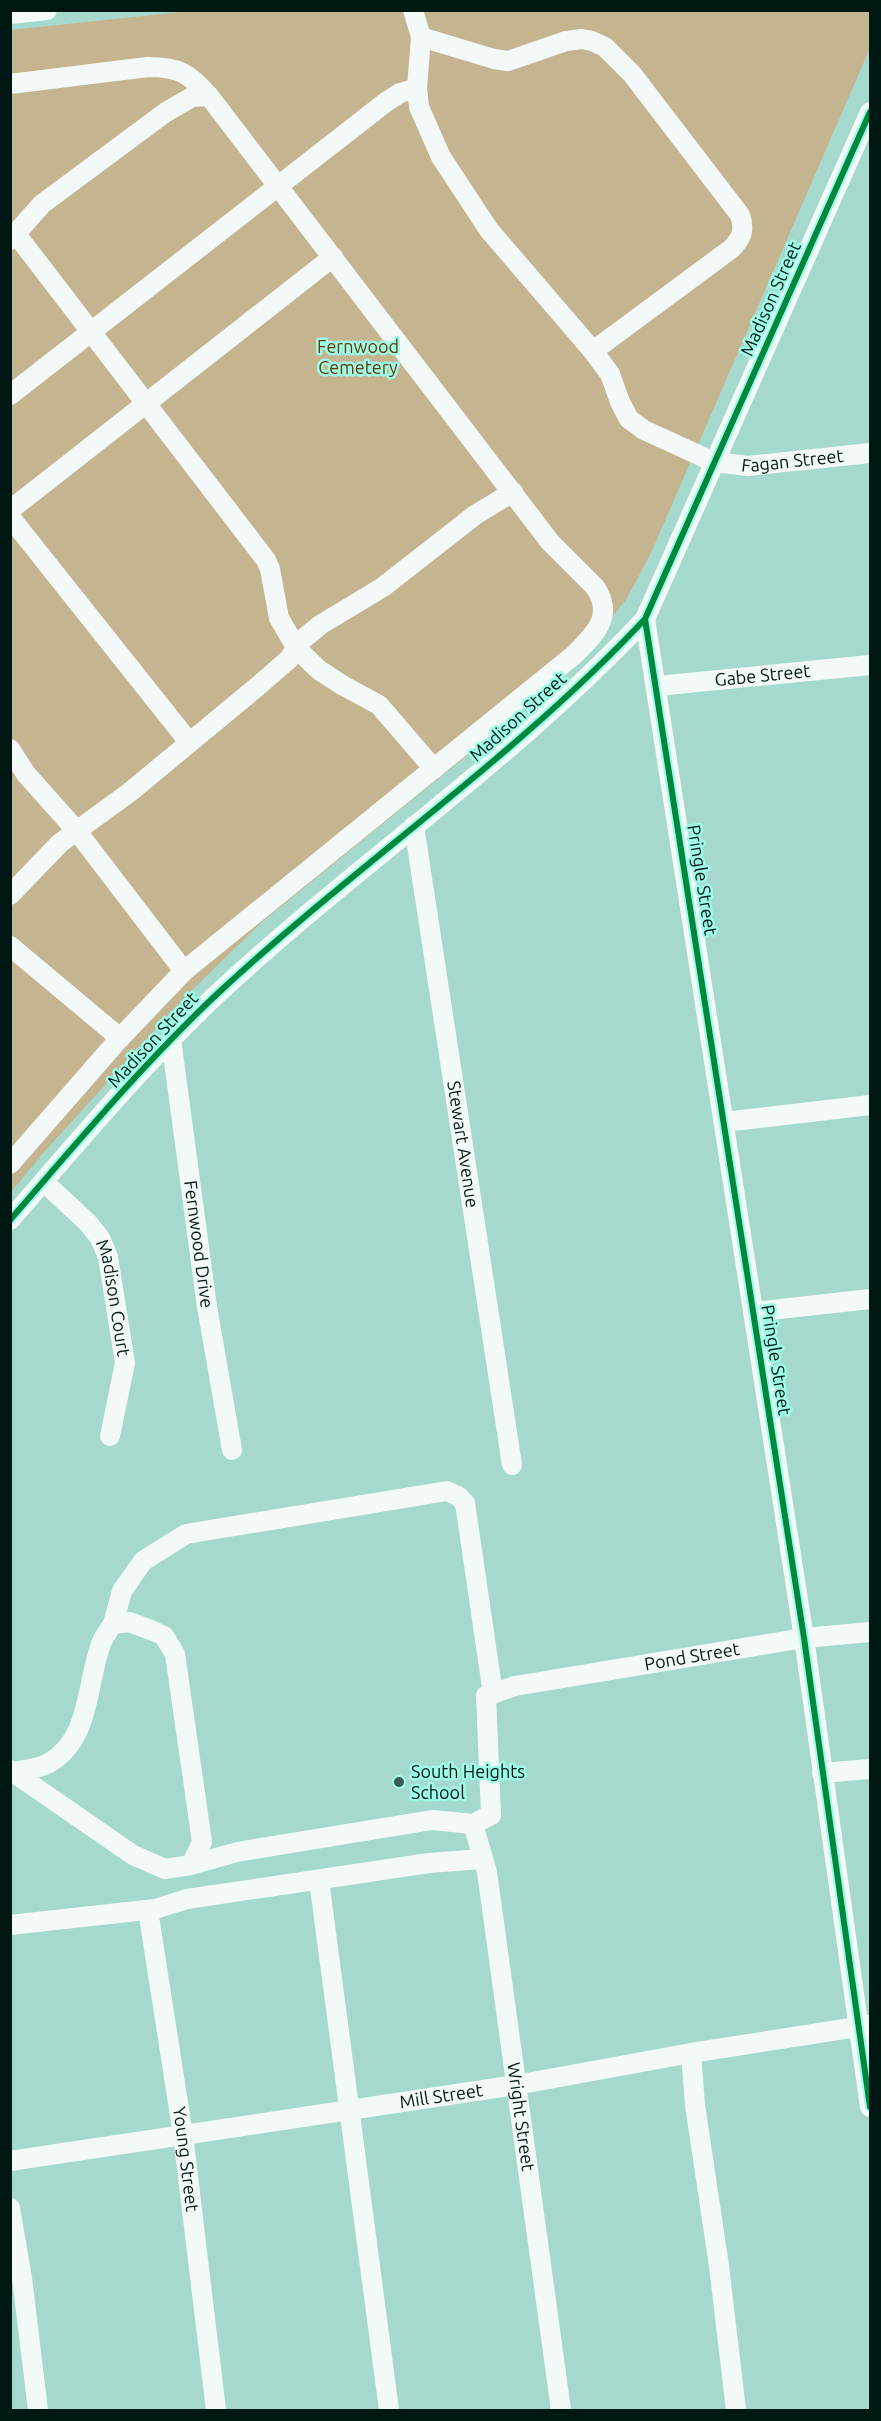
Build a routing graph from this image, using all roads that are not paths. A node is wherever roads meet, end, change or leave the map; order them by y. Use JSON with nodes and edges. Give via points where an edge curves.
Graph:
{"nodes":[{"id":1,"x":413,"y":10,"type":"edge"},
{"id":2,"x":38,"y":11,"type":"edge"},
{"id":3,"x":10,"y":14,"type":"edge"},
{"id":4,"x":422,"y":38,"type":"junction"},
{"id":5,"x":10,"y":84,"type":"edge"},
{"id":6,"x":417,"y":88,"type":"junction"},
{"id":7,"x":209,"y":96,"type":"junction"},
{"id":8,"x":870,"y":112,"type":"edge"},
{"id":9,"x":278,"y":187,"type":"junction"},
{"id":10,"x":13,"y":237,"type":"edge"},
{"id":11,"x":333,"y":257,"type":"junction"},
{"id":12,"x":90,"y":333,"type":"junction"},
{"id":13,"x":593,"y":351,"type":"junction"},
{"id":14,"x":10,"y":395,"type":"edge"},
{"id":15,"x":145,"y":404,"type":"junction"},
{"id":16,"x":870,"y":453,"type":"edge"},
{"id":17,"x":714,"y":462,"type":"junction"},
{"id":18,"x":513,"y":492,"type":"junction"},
{"id":19,"x":10,"y":510,"type":"edge"},
{"id":20,"x":10,"y":517,"type":"edge"},
{"id":21,"x":645,"y":619,"type":"junction"},
{"id":22,"x":297,"y":649,"type":"junction"},
{"id":23,"x":870,"y":665,"type":"edge"},
{"id":24,"x":657,"y":686,"type":"junction"},
{"id":25,"x":189,"y":742,"type":"junction"},
{"id":26,"x":10,"y":749,"type":"edge"},
{"id":27,"x":434,"y":769,"type":"junction"},
{"id":28,"x":414,"y":826,"type":"junction"},
{"id":29,"x":76,"y":830,"type":"junction"},
{"id":30,"x":10,"y":895,"type":"edge"},
{"id":31,"x":10,"y":946,"type":"edge"},
{"id":32,"x":183,"y":971,"type":"junction"},
{"id":33,"x":120,"y":1038,"type":"junction"},
{"id":34,"x":171,"y":1039,"type":"junction"},
{"id":35,"x":870,"y":1105,"type":"edge"},
{"id":36,"x":724,"y":1122,"type":"junction"},
{"id":37,"x":10,"y":1164,"type":"edge"},
{"id":38,"x":44,"y":1182,"type":"junction"},
{"id":39,"x":10,"y":1220,"type":"edge"},
{"id":40,"x":870,"y":1299,"type":"edge"},
{"id":41,"x":753,"y":1312,"type":"junction"},
{"id":42,"x":110,"y":1436,"type":"dead end"},
{"id":43,"x":232,"y":1450,"type":"dead end"},
{"id":44,"x":512,"y":1465,"type":"dead end"},
{"id":45,"x":112,"y":1624,"type":"junction"},
{"id":46,"x":870,"y":1632,"type":"edge"},
{"id":47,"x":804,"y":1638,"type":"junction"},
{"id":48,"x":493,"y":1694,"type":"junction"},
{"id":49,"x":870,"y":1769,"type":"edge"},
{"id":50,"x":12,"y":1771,"type":"edge"},
{"id":51,"x":822,"y":1773,"type":"junction"},
{"id":52,"x":473,"y":1824,"type":"junction"},
{"id":53,"x":483,"y":1859,"type":"junction"},
{"id":54,"x":191,"y":1865,"type":"junction"},
{"id":55,"x":319,"y":1880,"type":"junction"},
{"id":56,"x":148,"y":1910,"type":"junction"},
{"id":57,"x":10,"y":1925,"type":"edge"},
{"id":58,"x":865,"y":2026,"type":"edge"},
{"id":59,"x":691,"y":2053,"type":"junction"},
{"id":60,"x":516,"y":2085,"type":"junction"},
{"id":61,"x":870,"y":2107,"type":"edge"},
{"id":62,"x":349,"y":2110,"type":"junction"},
{"id":63,"x":183,"y":2135,"type":"junction"},
{"id":64,"x":10,"y":2161,"type":"edge"},
{"id":65,"x":10,"y":2208,"type":"edge"},
{"id":66,"x":38,"y":2410,"type":"edge"},
{"id":67,"x":216,"y":2410,"type":"edge"},
{"id":68,"x":388,"y":2410,"type":"edge"},
{"id":69,"x":561,"y":2410,"type":"edge"},
{"id":70,"x":736,"y":2410,"type":"edge"}],
"edges":[{"from":1,"to":4,"type":"street"},
{"from":2,"to":3,"type":"street"},
{"from":4,"to":6,"type":"street","name":"Fagan Street"},
{"from":4,"to":13,"type":"street","via":[[508,61],[566,41],[582,39],[605,47],[632,74],[740,215],[742,234],[731,249]]},
{"from":5,"to":7,"type":"street","via":[[166,67],[189,75]]},
{"from":6,"to":9,"type":"street","via":[[386,102]]},
{"from":6,"to":13,"type":"street","name":"Fagan Street","via":[[426,127],[467,198],[489,230]]},
{"from":7,"to":9,"type":"street"},
{"from":7,"to":10,"type":"street","via":[[192,97],[166,112],[42,204]]},
{"from":8,"to":17,"type":"street","name":"Madison Street"},
{"from":9,"to":11,"type":"street"},
{"from":9,"to":12,"type":"street"},
{"from":10,"to":12,"type":"street"},
{"from":11,"to":15,"type":"street"},
{"from":11,"to":18,"type":"street"},
{"from":12,"to":14,"type":"street"},
{"from":12,"to":15,"type":"street"},
{"from":13,"to":17,"type":"street","name":"Fagan Street","via":[[610,374],[629,419],[644,430]]},
{"from":15,"to":19,"type":"street"},
{"from":15,"to":22,"type":"street","via":[[266,560],[279,618]]},
{"from":16,"to":17,"type":"street","name":"Fagan Street","via":[[748,466]]},
{"from":17,"to":21,"type":"street","name":"Madison Street"},
{"from":18,"to":22,"type":"street","via":[[475,515],[383,587],[320,625]]},
{"from":18,"to":27,"type":"street","via":[[550,542],[595,587],[604,612],[591,637],[574,655]]},
{"from":20,"to":25,"type":"street"},
{"from":21,"to":24,"type":"street","name":"Pringle Street"},
{"from":21,"to":28,"type":"street","name":"Madison Street","via":[[502,754]]},
{"from":22,"to":25,"type":"street"},
{"from":22,"to":27,"type":"street","via":[[319,670],[379,705]]},
{"from":23,"to":24,"type":"street","name":"Gabe Street"},
{"from":24,"to":36,"type":"street","name":"Pringle Street"},
{"from":25,"to":29,"type":"street","via":[[130,792]]},
{"from":26,"to":29,"type":"street","via":[[26,774]]},
{"from":27,"to":32,"type":"street"},
{"from":28,"to":34,"type":"street","name":"Madison Street","via":[[268,949]]},
{"from":28,"to":44,"type":"street","name":"Stewart Avenue"},
{"from":29,"to":30,"type":"street"},
{"from":29,"to":32,"type":"street"},
{"from":31,"to":33,"type":"street"},
{"from":32,"to":33,"type":"street"},
{"from":33,"to":37,"type":"street"},
{"from":34,"to":38,"type":"street","name":"Madison Street"},
{"from":34,"to":43,"type":"street","name":"Fernwood Drive","via":[[207,1307]]},
{"from":35,"to":36,"type":"street"},
{"from":36,"to":41,"type":"street","name":"Pringle Street"},
{"from":38,"to":39,"type":"street","name":"Madison Street"},
{"from":38,"to":42,"type":"street","name":"Madison Court","via":[[88,1223],[108,1257],[125,1363]]},
{"from":40,"to":41,"type":"street"},
{"from":41,"to":47,"type":"street","name":"Pringle Street"},
{"from":45,"to":48,"type":"street","via":[[122,1590],[143,1561],[186,1534],[447,1491],[465,1503]]},
{"from":45,"to":50,"type":"street","via":[[101,1642],[82,1722],[68,1749],[43,1765]]},
{"from":45,"to":54,"type":"street","via":[[129,1622],[164,1636],[175,1654],[202,1842]]},
{"from":46,"to":47,"type":"street","name":"Pond Street"},
{"from":47,"to":48,"type":"street","name":"Pond Street","via":[[515,1686]]},
{"from":47,"to":51,"type":"street","name":"Pringle Street"},
{"from":48,"to":52,"type":"street","via":[[486,1696],[492,1815]]},
{"from":49,"to":51,"type":"street"},
{"from":50,"to":54,"type":"street","via":[[133,1855],[165,1869]]},
{"from":51,"to":58,"type":"street","name":"Pringle Street"},
{"from":52,"to":53,"type":"street","name":"Wright Street"},
{"from":52,"to":54,"type":"street","via":[[432,1820],[237,1852]]},
{"from":53,"to":55,"type":"street"},
{"from":53,"to":60,"type":"street","name":"Wright Street"},
{"from":55,"to":56,"type":"street","via":[[187,1899]]},
{"from":55,"to":62,"type":"street"},
{"from":56,"to":57,"type":"street"},
{"from":56,"to":63,"type":"street","name":"Young Street"},
{"from":58,"to":59,"type":"street","name":"Mill Street"},
{"from":58,"to":61,"type":"street","name":"Pringle Street"},
{"from":59,"to":60,"type":"street","name":"Mill Street"},
{"from":59,"to":70,"type":"street"},
{"from":60,"to":62,"type":"street","name":"Mill Street"},
{"from":60,"to":69,"type":"street","name":"Wright Street"},
{"from":62,"to":63,"type":"street","name":"Mill Street"},
{"from":62,"to":68,"type":"street"},
{"from":63,"to":64,"type":"street","name":"Mill Street"},
{"from":63,"to":67,"type":"street","name":"Young Street"},
{"from":65,"to":66,"type":"street"}]}
